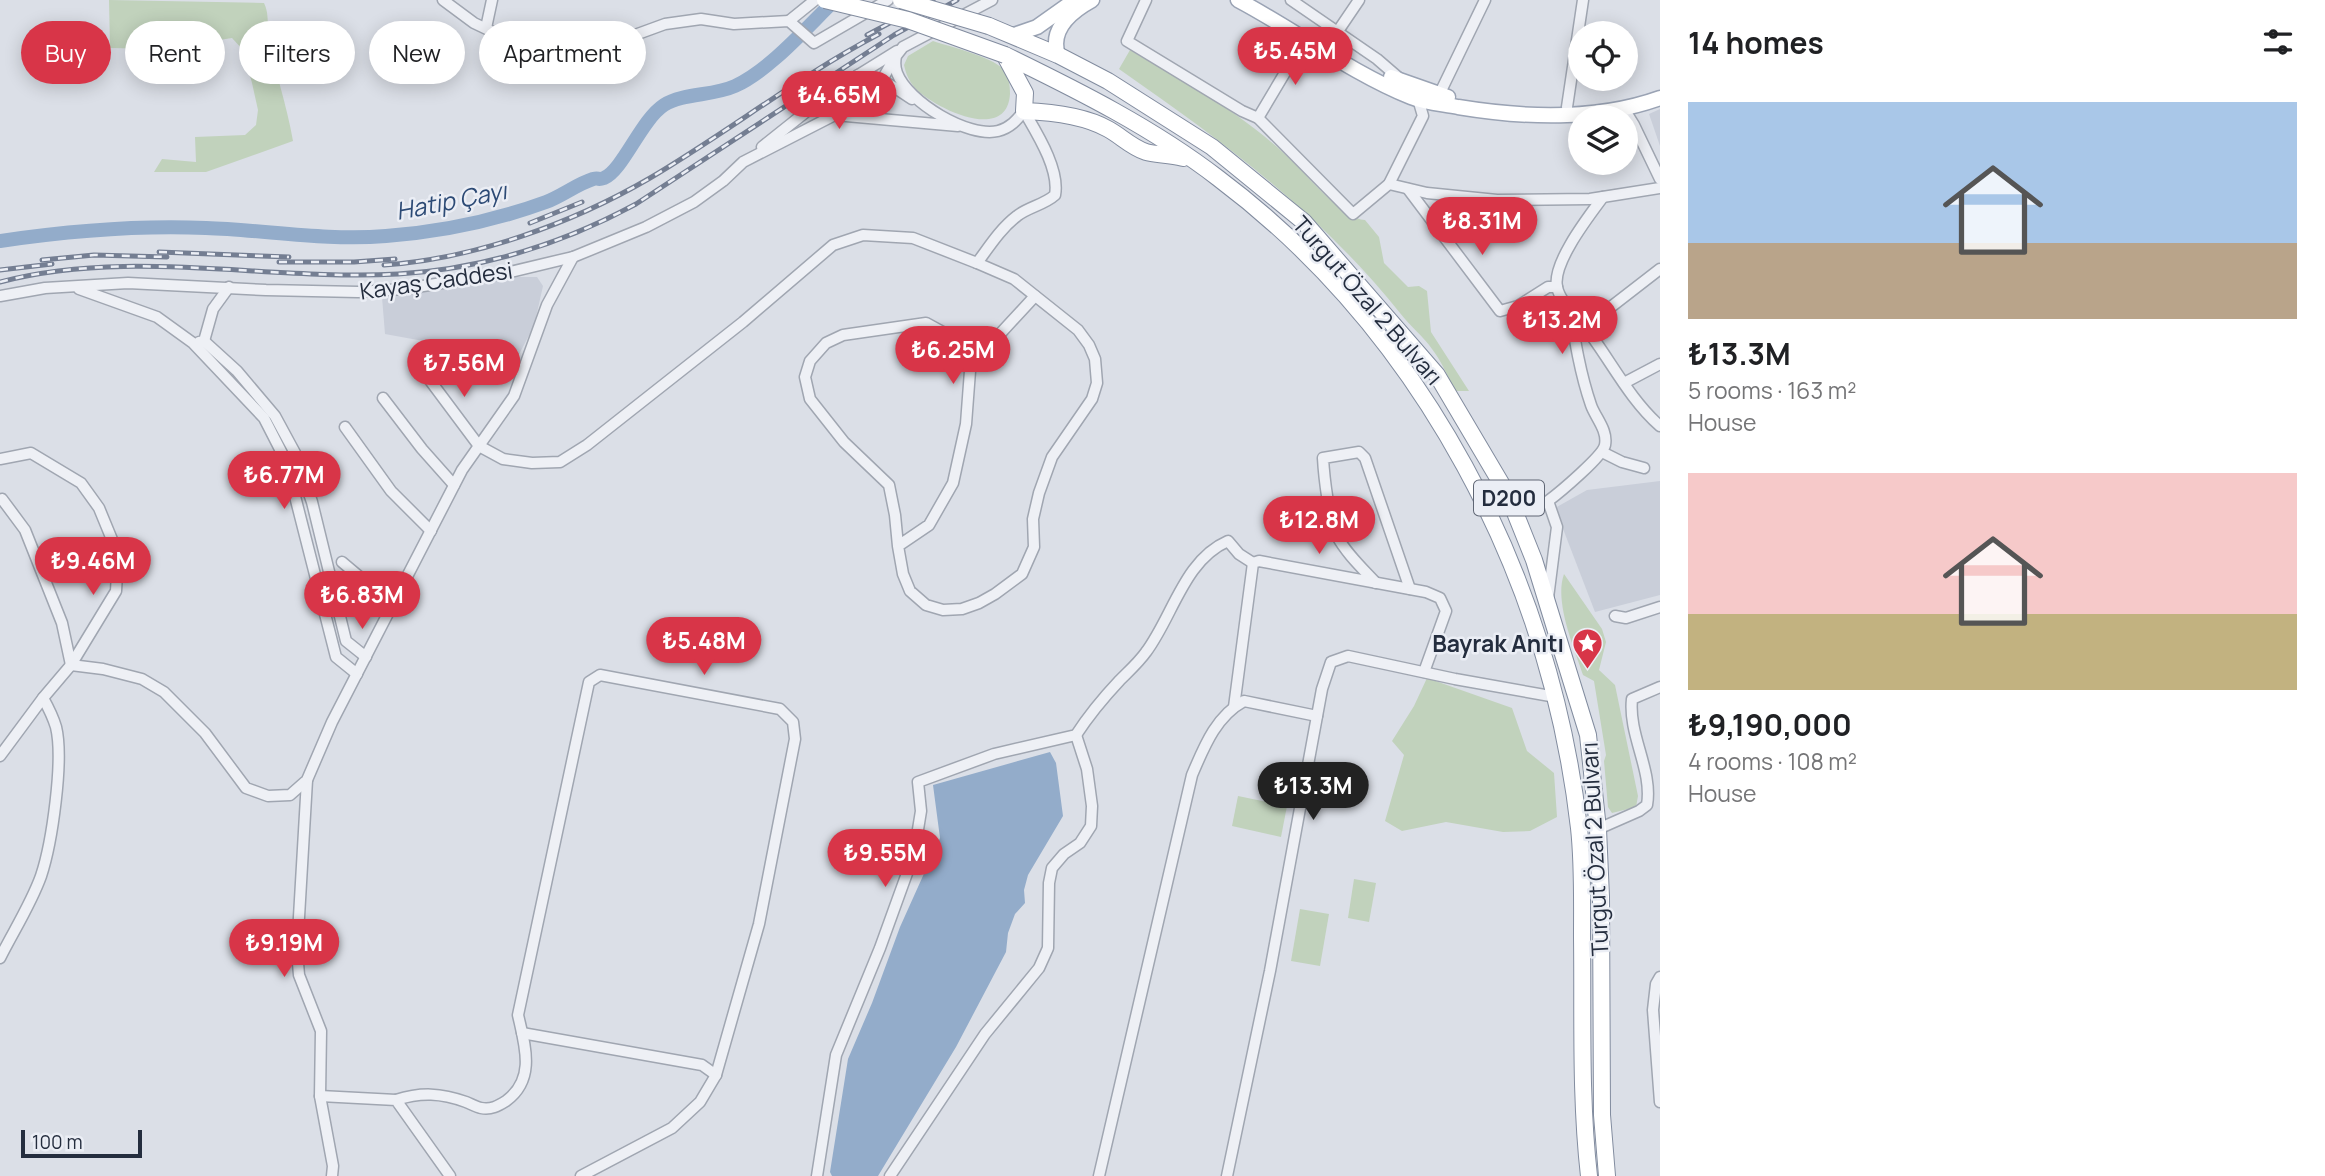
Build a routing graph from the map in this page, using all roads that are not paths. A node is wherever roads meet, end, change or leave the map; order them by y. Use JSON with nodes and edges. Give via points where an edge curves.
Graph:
{"nodes":[{"id":1,"x":443,"y":0,"type":"edge"},
{"id":2,"x":492,"y":0,"type":"edge"},
{"id":3,"x":815,"y":0,"type":"edge"},
{"id":4,"x":825,"y":0,"type":"edge"},
{"id":5,"x":888,"y":0,"type":"edge"},
{"id":6,"x":901,"y":0,"type":"edge"},
{"id":7,"x":992,"y":0,"type":"edge"},
{"id":8,"x":1075,"y":0,"type":"edge"},
{"id":9,"x":1092,"y":0,"type":"edge"},
{"id":10,"x":1146,"y":0,"type":"edge"},
{"id":11,"x":1238,"y":0,"type":"edge"},
{"id":12,"x":1254,"y":0,"type":"edge"},
{"id":13,"x":1291,"y":0,"type":"edge"},
{"id":14,"x":1359,"y":0,"type":"edge"},
{"id":15,"x":1485,"y":0,"type":"edge"},
{"id":16,"x":1583,"y":0,"type":"edge"},
{"id":17,"x":488,"y":21,"type":"edge"},
{"id":18,"x":479,"y":25,"type":"edge"},
{"id":19,"x":797,"y":28,"type":"junction"},
{"id":20,"x":646,"y":31,"type":"edge"},
{"id":21,"x":1338,"y":32,"type":"junction"},
{"id":22,"x":1014,"y":35,"type":"junction"},
{"id":23,"x":1305,"y":39,"type":"junction"},
{"id":24,"x":899,"y":52,"type":"junction"},
{"id":25,"x":1005,"y":55,"type":"junction"},
{"id":26,"x":1058,"y":55,"type":"junction"},
{"id":27,"x":858,"y":75,"type":"junction"},
{"id":28,"x":882,"y":80,"type":"junction"},
{"id":29,"x":1403,"y":87,"type":"junction"},
{"id":30,"x":1660,"y":89,"type":"edge"},
{"id":31,"x":1419,"y":94,"type":"junction"},
{"id":32,"x":1439,"y":95,"type":"junction"},
{"id":33,"x":823,"y":98,"type":"junction"},
{"id":34,"x":1660,"y":98,"type":"edge"},
{"id":35,"x":1637,"y":105,"type":"edge"},
{"id":36,"x":1567,"y":107,"type":"junction"},
{"id":37,"x":932,"y":111,"type":"junction"},
{"id":38,"x":1024,"y":111,"type":"junction"},
{"id":39,"x":1568,"y":114,"type":"edge"},
{"id":40,"x":835,"y":115,"type":"junction"},
{"id":41,"x":1258,"y":118,"type":"junction"},
{"id":42,"x":964,"y":126,"type":"junction"},
{"id":43,"x":1638,"y":133,"type":"edge"},
{"id":44,"x":1195,"y":161,"type":"junction"},
{"id":45,"x":743,"y":162,"type":"junction"},
{"id":46,"x":1660,"y":179,"type":"edge"},
{"id":47,"x":1389,"y":184,"type":"junction"},
{"id":48,"x":1660,"y":188,"type":"edge"},
{"id":49,"x":1409,"y":189,"type":"junction"},
{"id":50,"x":1603,"y":197,"type":"junction"},
{"id":51,"x":573,"y":257,"type":"junction"},
{"id":52,"x":976,"y":263,"type":"junction"},
{"id":53,"x":1660,"y":268,"type":"edge"},
{"id":54,"x":72,"y":286,"type":"junction"},
{"id":55,"x":229,"y":287,"type":"junction"},
{"id":56,"x":1557,"y":287,"type":"junction"},
{"id":57,"x":0,"y":296,"type":"edge"},
{"id":58,"x":1035,"y":296,"type":"junction"},
{"id":59,"x":1570,"y":309,"type":"junction"},
{"id":60,"x":1585,"y":327,"type":"junction"},
{"id":61,"x":198,"y":342,"type":"junction"},
{"id":62,"x":965,"y":360,"type":"junction"},
{"id":63,"x":1660,"y":364,"type":"edge"},
{"id":64,"x":423,"y":370,"type":"dead end"},
{"id":65,"x":1624,"y":383,"type":"junction"},
{"id":66,"x":383,"y":398,"type":"dead end"},
{"id":67,"x":1660,"y":426,"type":"edge"},
{"id":68,"x":345,"y":427,"type":"dead end"},
{"id":69,"x":479,"y":446,"type":"junction"},
{"id":70,"x":1602,"y":452,"type":"junction"},
{"id":71,"x":0,"y":459,"type":"edge"},
{"id":72,"x":1644,"y":468,"type":"dead end"},
{"id":73,"x":454,"y":485,"type":"junction"},
{"id":74,"x":2,"y":499,"type":"dead end"},
{"id":75,"x":431,"y":531,"type":"junction"},
{"id":76,"x":898,"y":546,"type":"junction"},
{"id":77,"x":1554,"y":551,"type":"junction"},
{"id":78,"x":1534,"y":560,"type":"junction"},
{"id":79,"x":342,"y":562,"type":"dead end"},
{"id":80,"x":1253,"y":563,"type":"junction"},
{"id":81,"x":1376,"y":583,"type":"junction"},
{"id":82,"x":1410,"y":589,"type":"junction"},
{"id":83,"x":393,"y":605,"type":"junction"},
{"id":84,"x":1547,"y":605,"type":"junction"},
{"id":85,"x":1660,"y":607,"type":"edge"},
{"id":86,"x":1615,"y":616,"type":"dead end"},
{"id":87,"x":366,"y":657,"type":"junction"},
{"id":88,"x":71,"y":665,"type":"junction"},
{"id":89,"x":1424,"y":672,"type":"junction"},
{"id":90,"x":357,"y":674,"type":"junction"},
{"id":91,"x":1660,"y":687,"type":"edge"},
{"id":92,"x":1556,"y":697,"type":"junction"},
{"id":93,"x":43,"y":698,"type":"junction"},
{"id":94,"x":1234,"y":707,"type":"junction"},
{"id":95,"x":1317,"y":716,"type":"junction"},
{"id":96,"x":1076,"y":735,"type":"junction"},
{"id":97,"x":0,"y":756,"type":"edge"},
{"id":98,"x":307,"y":780,"type":"junction"},
{"id":99,"x":1598,"y":830,"type":"junction"},
{"id":100,"x":0,"y":958,"type":"edge"},
{"id":101,"x":1660,"y":977,"type":"edge"},
{"id":102,"x":522,"y":1033,"type":"junction"},
{"id":103,"x":716,"y":1075,"type":"junction"},
{"id":104,"x":320,"y":1096,"type":"junction"},
{"id":105,"x":396,"y":1100,"type":"junction"},
{"id":106,"x":1660,"y":1102,"type":"edge"},
{"id":107,"x":332,"y":1176,"type":"edge"},
{"id":108,"x":450,"y":1176,"type":"edge"},
{"id":109,"x":580,"y":1176,"type":"edge"},
{"id":110,"x":817,"y":1176,"type":"edge"},
{"id":111,"x":890,"y":1176,"type":"edge"},
{"id":112,"x":1099,"y":1176,"type":"edge"},
{"id":113,"x":1227,"y":1176,"type":"edge"},
{"id":114,"x":1589,"y":1176,"type":"edge"},
{"id":115,"x":1607,"y":1176,"type":"edge"}],
"edges":[{"from":1,"to":18,"type":"street"},
{"from":2,"to":17,"type":"street"},
{"from":3,"to":19,"type":"street"},
{"from":4,"to":25,"type":"highway","number":"D200","bridge":true,"via":[[908,20]]},
{"from":5,"to":19,"type":"street","via":[[814,43]]},
{"from":6,"to":22,"type":"highway","name":"Turgut Özal 2 Bulvarı","number":"D200","bridge":true},
{"from":7,"to":24,"type":"street"},
{"from":8,"to":22,"type":"main road","via":[[1037,27]]},
{"from":9,"to":26,"type":"main road","via":[[1056,33]]},
{"from":10,"to":41,"type":"street","via":[[1127,41]]},
{"from":11,"to":23,"type":"main road"},
{"from":12,"to":29,"type":"main road"},
{"from":13,"to":21,"type":"street"},
{"from":14,"to":21,"type":"street"},
{"from":15,"to":32,"type":"street"},
{"from":16,"to":36,"type":"street"},
{"from":19,"to":20,"type":"street","via":[[701,19]]},
{"from":21,"to":29,"type":"street","via":[[1377,58]]},
{"from":22,"to":26,"type":"highway","name":"Turgut Özal 2 Bulvarı","number":"D200"},
{"from":23,"to":29,"type":"main road"},
{"from":23,"to":41,"type":"street"},
{"from":24,"to":27,"type":"street"},
{"from":24,"to":28,"type":"street","name":"Kayaş Caddesi"},
{"from":24,"to":37,"type":"street","via":[[897,73]]},
{"from":25,"to":38,"type":"highway","via":[[1025,93]]},
{"from":25,"to":44,"type":"highway","name":"Turgut Özal 2 Bulvarı","number":"D200","via":[[1076,90]]},
{"from":26,"to":78,"type":"highway","name":"Turgut Özal 2 Bulvarı","number":"D200","via":[[1108,81],[1212,148],[1304,222],[1437,375],[1508,495]]},
{"from":27,"to":28,"type":"street"},
{"from":27,"to":33,"type":"street"},
{"from":28,"to":37,"type":"street"},
{"from":28,"to":40,"type":"street","name":"Kayaş Caddesi","via":[[860,102]]},
{"from":29,"to":31,"type":"main road"},
{"from":30,"to":36,"type":"main road"},
{"from":31,"to":32,"type":"main road"},
{"from":31,"to":39,"type":"main road","via":[[1477,110]]},
{"from":31,"to":47,"type":"street","via":[[1423,116]]},
{"from":32,"to":36,"type":"main road","via":[[1497,105]]},
{"from":33,"to":40,"type":"street","via":[[826,109]]},
{"from":33,"to":45,"type":"street"},
{"from":34,"to":35,"type":"main road"},
{"from":37,"to":42,"type":"street"},
{"from":38,"to":42,"type":"street","via":[[1000,131]]},
{"from":38,"to":44,"type":"highway","via":[[1054,112],[1107,128],[1149,153]]},
{"from":38,"to":52,"type":"street","via":[[1058,184],[1055,195],[1018,215]]},
{"from":40,"to":42,"type":"street"},
{"from":40,"to":45,"type":"street","name":"Kayaş Caddesi"},
{"from":41,"to":47,"type":"street","via":[[1353,214]]},
{"from":43,"to":46,"type":"street"},
{"from":44,"to":92,"type":"highway","name":"Turgut Özal 2 Bulvarı","number":"D200","via":[[1297,246],[1341,292],[1382,340],[1437,418],[1489,510],[1532,614]]},
{"from":45,"to":51,"type":"street","name":"Kayaş Caddesi","via":[[694,202]]},
{"from":47,"to":49,"type":"street"},
{"from":48,"to":50,"type":"street"},
{"from":49,"to":50,"type":"street","via":[[1497,200]]},
{"from":49,"to":56,"type":"street","via":[[1500,311]]},
{"from":50,"to":56,"type":"street","via":[[1559,268]]},
{"from":51,"to":55,"type":"street","name":"Kayaş Caddesi","via":[[404,289],[358,292]]},
{"from":51,"to":69,"type":"street","via":[[547,305],[514,397]]},
{"from":52,"to":58,"type":"street","via":[[1014,279]]},
{"from":52,"to":69,"type":"street","via":[[913,238],[863,235],[833,245],[743,322],[560,462],[503,459]]},
{"from":53,"to":60,"type":"street"},
{"from":54,"to":55,"type":"street","name":"Kayaş Caddesi"},
{"from":54,"to":57,"type":"street","name":"Kayaş Caddesi"},
{"from":54,"to":61,"type":"street","via":[[157,317]]},
{"from":55,"to":61,"type":"street"},
{"from":56,"to":59,"type":"street"},
{"from":58,"to":62,"type":"street","via":[[999,335]]},
{"from":58,"to":76,"type":"street","via":[[1078,330],[1089,345],[1097,383],[1092,400],[1045,474],[1033,519],[1034,547],[1028,565],[995,594],[962,608],[943,610],[926,605],[910,591]]},
{"from":59,"to":60,"type":"street"},
{"from":59,"to":70,"type":"street","via":[[1588,395],[1602,424],[1606,443]]},
{"from":60,"to":65,"type":"street"},
{"from":61,"to":87,"type":"street","via":[[237,371],[275,416],[295,453],[312,502],[346,641]]},
{"from":61,"to":90,"type":"street","via":[[264,418],[286,461],[336,657]]},
{"from":62,"to":76,"type":"street","via":[[970,371],[966,424],[953,483],[929,525]]},
{"from":62,"to":76,"type":"street","via":[[948,335],[926,323],[843,335],[826,343],[810,361],[805,377],[810,399],[844,442],[888,485]]},
{"from":63,"to":65,"type":"street"},
{"from":64,"to":69,"type":"street"},
{"from":65,"to":67,"type":"street"},
{"from":66,"to":73,"type":"street"},
{"from":68,"to":75,"type":"street","via":[[391,491]]},
{"from":69,"to":73,"type":"street"},
{"from":70,"to":72,"type":"street"},
{"from":70,"to":77,"type":"street","via":[[1548,501],[1557,527]]},
{"from":71,"to":88,"type":"street","via":[[30,453],[81,483],[113,542],[116,591]]},
{"from":73,"to":75,"type":"street"},
{"from":74,"to":88,"type":"street","via":[[25,530],[62,623]]},
{"from":75,"to":83,"type":"street"},
{"from":77,"to":78,"type":"street"},
{"from":77,"to":84,"type":"street"},
{"from":78,"to":84,"type":"highway","name":"Turgut Özal 2 Bulvarı","number":"D200"},
{"from":79,"to":83,"type":"street"},
{"from":80,"to":81,"type":"street"},
{"from":80,"to":94,"type":"street"},
{"from":80,"to":96,"type":"street","via":[[1228,541],[1206,554],[1145,655],[1089,714]]},
{"from":81,"to":82,"type":"street"},
{"from":81,"to":82,"type":"street","via":[[1335,534],[1323,458],[1359,452],[1365,458]]},
{"from":82,"to":89,"type":"street","via":[[1440,598],[1446,611]]},
{"from":83,"to":87,"type":"street"},
{"from":84,"to":99,"type":"highway","name":"Turgut Özal 2 Bulvarı","number":"D200","via":[[1588,735]]},
{"from":85,"to":86,"type":"street","via":[[1626,618]]},
{"from":87,"to":90,"type":"street"},
{"from":88,"to":93,"type":"street"},
{"from":88,"to":98,"type":"street","via":[[142,679],[164,692],[205,733],[246,788],[268,796],[289,794]]},
{"from":89,"to":92,"type":"street"},
{"from":89,"to":95,"type":"street","via":[[1348,656],[1331,662]]},
{"from":90,"to":98,"type":"street"},
{"from":91,"to":99,"type":"street","via":[[1632,699],[1630,715],[1647,805]]},
{"from":92,"to":114,"type":"highway","name":"Turgut Özal 2 Bulvarı","number":"D200","via":[[1580,832]]},
{"from":93,"to":97,"type":"street"},
{"from":93,"to":100,"type":"street","via":[[56,728],[58,747],[50,838],[40,878]]},
{"from":94,"to":95,"type":"street","via":[[1244,701]]},
{"from":94,"to":112,"type":"street","via":[[1206,741],[1192,775]]},
{"from":95,"to":113,"type":"street"},
{"from":96,"to":110,"type":"street","via":[[994,754],[918,782],[921,811],[914,854],[836,1055]]},
{"from":96,"to":111,"type":"street","via":[[1087,769],[1091,826],[1080,843],[1052,868],[1048,948],[1039,968],[985,1034]]},
{"from":98,"to":104,"type":"street","via":[[297,951],[299,975],[321,1031]]},
{"from":99,"to":115,"type":"highway","name":"Turgut Özal 2 Bulvarı","number":"D200"},
{"from":101,"to":106,"type":"street","via":[[1653,1010]]},
{"from":102,"to":103,"type":"street","via":[[702,1065]]},
{"from":102,"to":103,"type":"street","via":[[518,1016],[589,682],[600,674],[754,702],[780,709],[793,722],[795,739],[759,924]]},
{"from":102,"to":105,"type":"street","via":[[528,1061],[520,1086],[495,1108],[429,1093]]},
{"from":103,"to":109,"type":"street","via":[[700,1102],[672,1128]]},
{"from":104,"to":105,"type":"street"},
{"from":104,"to":107,"type":"street"},
{"from":105,"to":108,"type":"street"}]}
